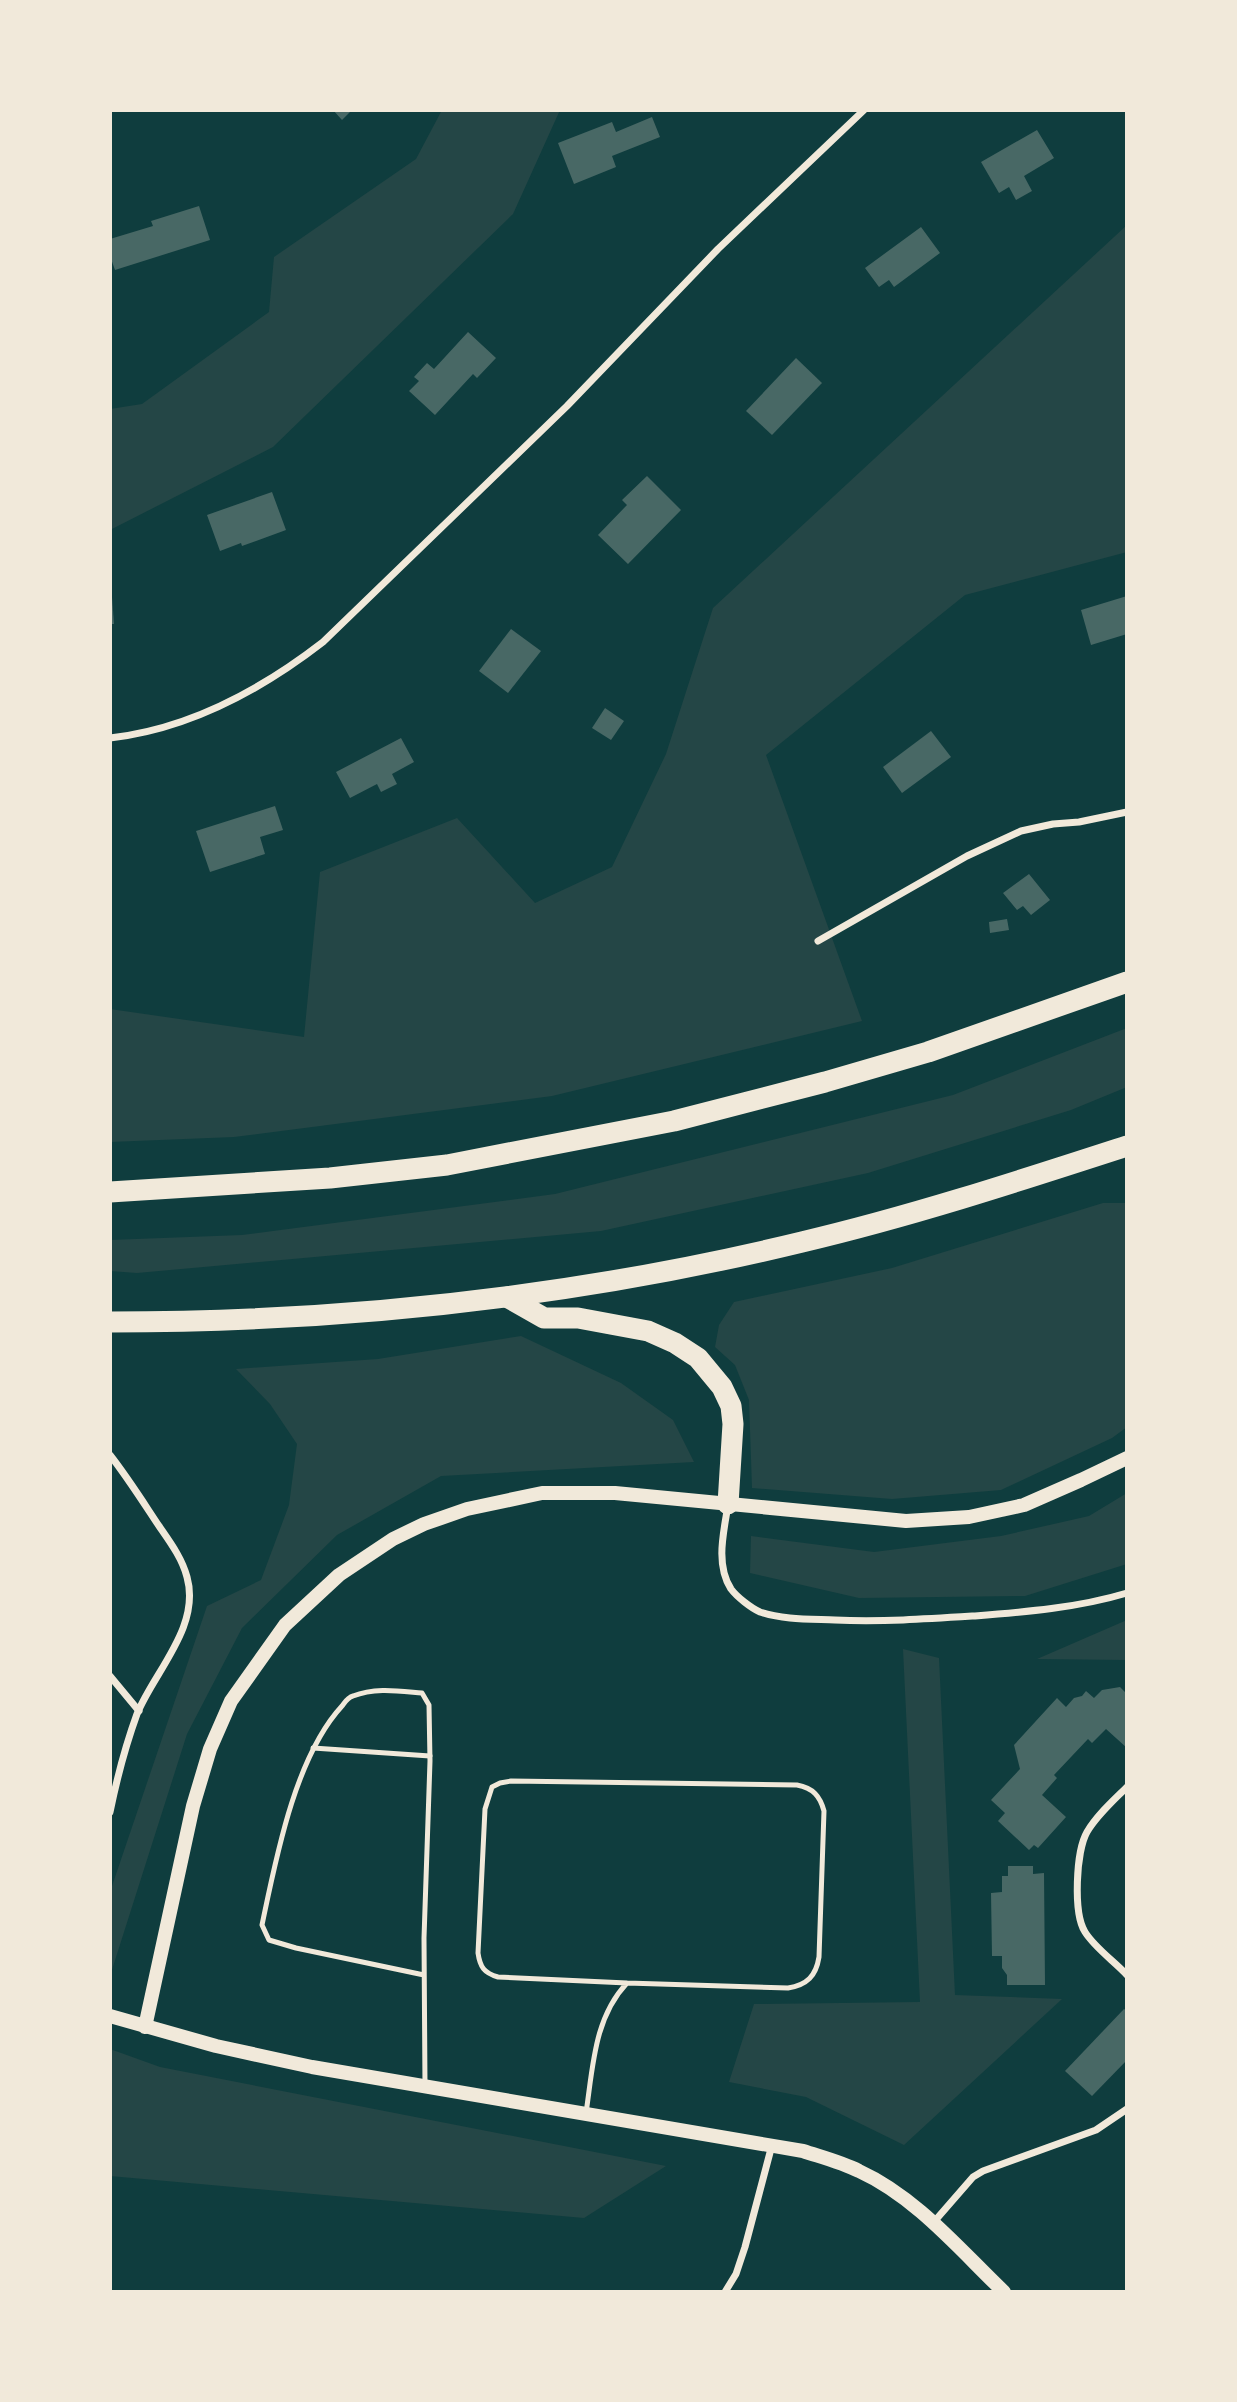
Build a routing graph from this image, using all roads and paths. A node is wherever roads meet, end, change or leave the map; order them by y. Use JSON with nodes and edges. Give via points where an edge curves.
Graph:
{"nodes":[{"id":1,"x":864,"y":110,"type":"edge"},
{"id":2,"x":110,"y":738,"type":"edge"},
{"id":3,"x":1127,"y":812,"type":"edge"},
{"id":4,"x":818,"y":940,"type":"dead end"},
{"id":5,"x":1127,"y":982,"type":"edge"},
{"id":6,"x":1127,"y":1146,"type":"edge"},
{"id":7,"x":110,"y":1192,"type":"edge"},
{"id":8,"x":507,"y":1297,"type":"junction"},
{"id":9,"x":110,"y":1322,"type":"edge"},
{"id":10,"x":110,"y":1455,"type":"edge"},
{"id":11,"x":1127,"y":1458,"type":"edge"},
{"id":12,"x":728,"y":1504,"type":"junction"},
{"id":13,"x":1127,"y":1594,"type":"edge"},
{"id":14,"x":110,"y":1676,"type":"edge"},
{"id":15,"x":139,"y":1711,"type":"junction"},
{"id":16,"x":313,"y":1748,"type":"junction"},
{"id":17,"x":430,"y":1756,"type":"junction"},
{"id":18,"x":1127,"y":1787,"type":"edge"},
{"id":19,"x":110,"y":1812,"type":"edge"},
{"id":20,"x":424,"y":1975,"type":"junction"},
{"id":21,"x":1127,"y":1975,"type":"edge"},
{"id":22,"x":627,"y":1983,"type":"junction"},
{"id":23,"x":110,"y":2016,"type":"edge"},
{"id":24,"x":145,"y":2027,"type":"junction"},
{"id":25,"x":425,"y":2085,"type":"junction"},
{"id":26,"x":1127,"y":2109,"type":"edge"},
{"id":27,"x":586,"y":2113,"type":"junction"},
{"id":28,"x":772,"y":2145,"type":"junction"},
{"id":29,"x":932,"y":2224,"type":"junction"},
{"id":30,"x":725,"y":2292,"type":"edge"},
{"id":31,"x":1004,"y":2292,"type":"edge"}],
"edges":[{"from":1,"to":2,"type":"street","via":[[323,642],[260,686],[225,704],[173,725]]},
{"from":3,"to":4,"type":"street","via":[[1021,831],[967,856]]},
{"from":5,"to":7,"type":"highway","via":[[928,1052],[674,1121],[447,1165],[330,1178]]},
{"from":6,"to":8,"type":"highway","via":[[957,1201],[803,1242],[677,1270]]},
{"from":8,"to":9,"type":"highway","via":[[285,1319]]},
{"from":8,"to":12,"type":"highway","via":[[544,1318],[578,1318],[648,1331],[698,1358],[731,1406]]},
{"from":10,"to":15,"type":"street","via":[[180,1558],[188,1580],[186,1620]]},
{"from":11,"to":12,"type":"main road","via":[[1024,1505],[969,1517],[906,1521]]},
{"from":12,"to":13,"type":"street","via":[[724,1571],[731,1589],[760,1612],[798,1619],[881,1622],[1043,1611]]},
{"from":12,"to":24,"type":"main road","via":[[615,1493],[542,1493],[504,1499],[424,1524],[393,1539],[314,1597],[285,1625],[231,1701],[210,1749],[193,1806]]},
{"from":14,"to":15,"type":"street"},
{"from":15,"to":19,"type":"street","via":[[121,1759]]},
{"from":16,"to":17,"type":"lane"},
{"from":16,"to":17,"type":"lane","via":[[331,1717],[351,1696],[381,1689],[422,1693],[429,1705]]},
{"from":16,"to":20,"type":"lane","via":[[272,1878],[262,1924],[269,1940]]},
{"from":17,"to":20,"type":"lane"},
{"from":18,"to":21,"type":"street","via":[[1085,1835],[1077,1900],[1085,1933]]},
{"from":20,"to":25,"type":"lane"},
{"from":22,"to":22,"type":"lane","via":[[788,1988],[812,1978],[819,1957],[824,1811],[815,1792],[797,1785],[511,1781],[492,1787],[485,1809],[479,1963],[498,1977]]},
{"from":22,"to":27,"type":"lane","via":[[604,2016],[597,2038]]},
{"from":23,"to":24,"type":"main road"},
{"from":24,"to":25,"type":"main road","via":[[312,2067]]},
{"from":25,"to":27,"type":"main road"},
{"from":26,"to":29,"type":"street","via":[[1096,2130],[983,2171]]},
{"from":27,"to":28,"type":"main road"},
{"from":28,"to":29,"type":"main road","via":[[859,2171],[888,2187]]},
{"from":28,"to":30,"type":"street","via":[[745,2247]]},
{"from":29,"to":31,"type":"main road"}]}
